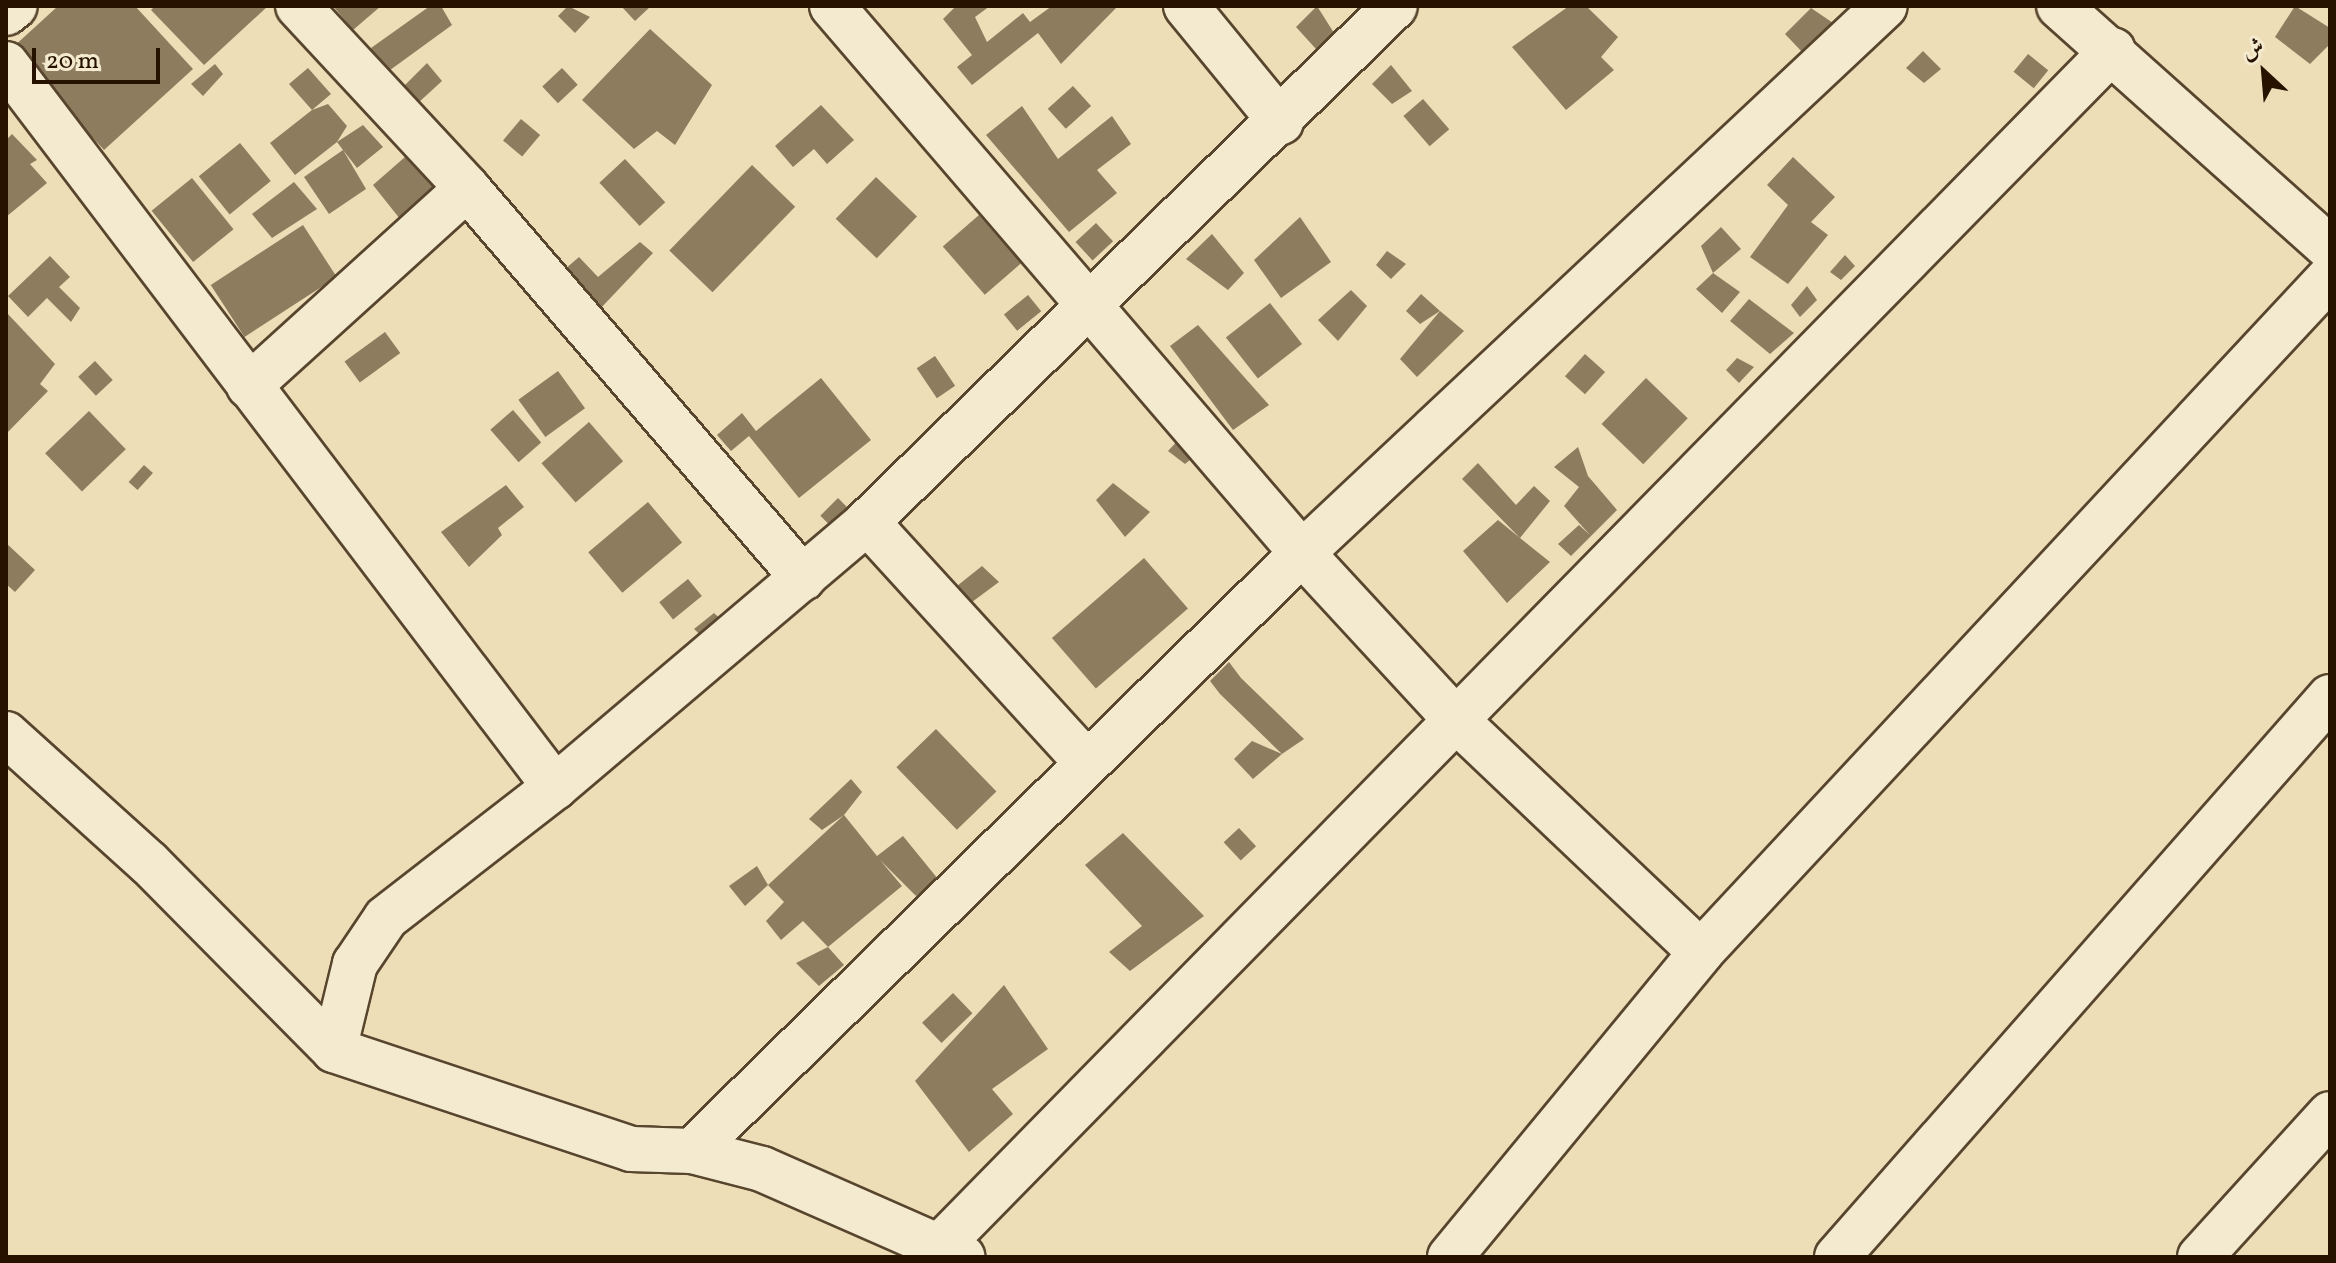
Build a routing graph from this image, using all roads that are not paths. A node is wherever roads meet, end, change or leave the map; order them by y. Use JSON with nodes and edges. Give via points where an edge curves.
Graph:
{"nodes":[{"id":1,"x":15,"y":6,"type":"edge"},
{"id":2,"x":298,"y":6,"type":"edge"},
{"id":3,"x":832,"y":6,"type":"edge"},
{"id":4,"x":1186,"y":6,"type":"edge"},
{"id":5,"x":1395,"y":6,"type":"edge"},
{"id":6,"x":1885,"y":6,"type":"edge"},
{"id":7,"x":2059,"y":6,"type":"edge"},
{"id":8,"x":6,"y":13,"type":"edge"},
{"id":9,"x":2113,"y":50,"type":"junction"},
{"id":10,"x":6,"y":64,"type":"edge"},
{"id":11,"x":1281,"y":122,"type":"junction"},
{"id":12,"x":467,"y":188,"type":"junction"},
{"id":13,"x":2330,"y":248,"type":"edge"},
{"id":14,"x":2330,"y":277,"type":"edge"},
{"id":15,"x":1088,"y":307,"type":"junction"},
{"id":16,"x":249,"y":386,"type":"junction"},
{"id":17,"x":867,"y":522,"type":"junction"},
{"id":18,"x":1302,"y":553,"type":"junction"},
{"id":19,"x":803,"y":578,"type":"junction"},
{"id":20,"x":2330,"y":697,"type":"edge"},
{"id":21,"x":1454,"y":718,"type":"junction"},
{"id":22,"x":6,"y":734,"type":"edge"},
{"id":23,"x":1087,"y":763,"type":"junction"},
{"id":24,"x":555,"y":787,"type":"junction"},
{"id":25,"x":1701,"y":952,"type":"junction"},
{"id":26,"x":334,"y":1050,"type":"junction"},
{"id":27,"x":2330,"y":1114,"type":"edge"},
{"id":28,"x":692,"y":1151,"type":"junction"},
{"id":29,"x":951,"y":1251,"type":"edge"},
{"id":30,"x":1450,"y":1257,"type":"edge"},
{"id":31,"x":1837,"y":1257,"type":"edge"},
{"id":32,"x":2200,"y":1257,"type":"edge"}],
"edges":[{"from":1,"to":8,"type":"street"},
{"from":2,"to":12,"type":"street"},
{"from":3,"to":15,"type":"street"},
{"from":4,"to":11,"type":"street"},
{"from":5,"to":11,"type":"street"},
{"from":6,"to":18,"type":"street"},
{"from":7,"to":9,"type":"street"},
{"from":9,"to":13,"type":"street"},
{"from":9,"to":21,"type":"street"},
{"from":10,"to":16,"type":"street"},
{"from":11,"to":15,"type":"street"},
{"from":12,"to":16,"type":"street"},
{"from":12,"to":19,"type":"street"},
{"from":14,"to":25,"type":"street"},
{"from":15,"to":17,"type":"street"},
{"from":15,"to":18,"type":"street"},
{"from":16,"to":24,"type":"street"},
{"from":17,"to":19,"type":"street"},
{"from":17,"to":23,"type":"street"},
{"from":18,"to":21,"type":"street"},
{"from":18,"to":23,"type":"street"},
{"from":19,"to":24,"type":"street"},
{"from":20,"to":31,"type":"street"},
{"from":21,"to":25,"type":"street"},
{"from":21,"to":29,"type":"street"},
{"from":22,"to":26,"type":"street","via":[[149,863]]},
{"from":23,"to":28,"type":"street"},
{"from":24,"to":26,"type":"street","via":[[386,918],[355,964]]},
{"from":25,"to":30,"type":"street"},
{"from":26,"to":28,"type":"street","via":[[631,1149]]},
{"from":27,"to":32,"type":"street"},
{"from":28,"to":29,"type":"street","via":[[762,1169]]}]}
